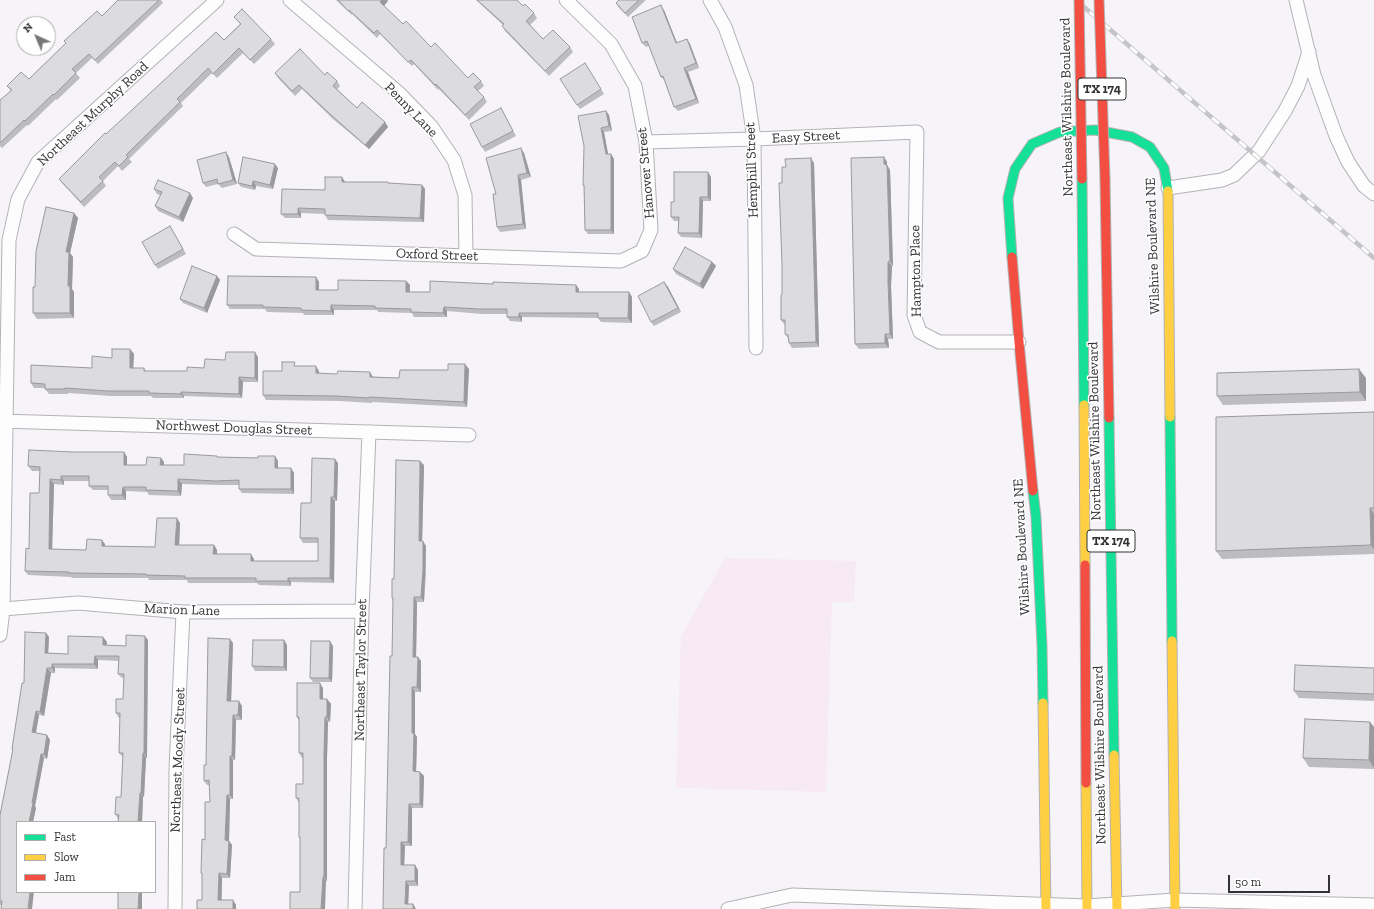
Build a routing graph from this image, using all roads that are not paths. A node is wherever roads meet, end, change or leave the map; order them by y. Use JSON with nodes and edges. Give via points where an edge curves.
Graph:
{"nodes":[{"id":1,"x":217,"y":0,"type":"edge"},
{"id":2,"x":290,"y":0,"type":"edge"},
{"id":3,"x":566,"y":0,"type":"edge"},
{"id":4,"x":710,"y":0,"type":"edge"},
{"id":5,"x":1079,"y":0,"type":"edge"},
{"id":6,"x":1099,"y":0,"type":"edge"},
{"id":7,"x":1296,"y":0,"type":"edge"},
{"id":8,"x":1309,"y":52,"type":"junction"},
{"id":9,"x":917,"y":132,"type":"joint"},
{"id":10,"x":754,"y":139,"type":"junction"},
{"id":11,"x":646,"y":142,"type":"junction"},
{"id":12,"x":1168,"y":188,"type":"junction"},
{"id":13,"x":1374,"y":194,"type":"edge"},
{"id":14,"x":234,"y":234,"type":"dead end"},
{"id":15,"x":4,"y":240,"type":"edge"},
{"id":16,"x":642,"y":251,"type":"joint"},
{"id":17,"x":466,"y":256,"type":"junction"},
{"id":18,"x":1019,"y":342,"type":"junction"},
{"id":19,"x":756,"y":348,"type":"dead end"},
{"id":20,"x":3,"y":421,"type":"edge"},
{"id":21,"x":369,"y":432,"type":"junction"},
{"id":22,"x":469,"y":435,"type":"dead end"},
{"id":23,"x":3,"y":609,"type":"junction"},
{"id":24,"x":362,"y":611,"type":"junction"},
{"id":25,"x":183,"y":612,"type":"junction"},
{"id":26,"x":0,"y":635,"type":"edge"},
{"id":27,"x":1374,"y":904,"type":"edge"},
{"id":28,"x":1175,"y":905,"type":"edge"},
{"id":29,"x":1046,"y":907,"type":"edge"},
{"id":30,"x":1117,"y":907,"type":"edge"},
{"id":31,"x":1087,"y":908,"type":"edge"},
{"id":32,"x":175,"y":909,"type":"edge"},
{"id":33,"x":355,"y":909,"type":"edge"},
{"id":34,"x":728,"y":909,"type":"edge"}],
"edges":[{"from":1,"to":15,"type":"street","name":"Northeast Murphy Road","via":[[38,162],[18,199]]},
{"from":2,"to":17,"type":"street","name":"Penny Lane","via":[[400,94],[431,126],[454,160],[465,195]]},
{"from":3,"to":11,"type":"street","name":"Hanover Street","via":[[611,44],[635,86]]},
{"from":4,"to":10,"type":"street","name":"Hemphill Street","via":[[726,26],[746,85]]},
{"from":5,"to":31,"type":"main road","name":"Northeast Wilshire Boulevard","bridge":true},
{"from":6,"to":30,"type":"main road","name":"Northeast Wilshire Boulevard","number":"TX 174","bridge":true,"via":[[1105,179]]},
{"from":7,"to":8,"type":"street"},
{"from":8,"to":12,"type":"street","via":[[1298,86],[1286,111],[1255,155],[1234,175],[1222,180]]},
{"from":8,"to":13,"type":"street","via":[[1314,75],[1336,136],[1348,162],[1364,186]]},
{"from":9,"to":10,"type":"street","name":"Easy Street"},
{"from":9,"to":18,"type":"street","name":"Hampton Place","via":[[914,315],[920,332],[939,342]]},
{"from":10,"to":11,"type":"street","name":"Easy Street"},
{"from":10,"to":19,"type":"street","name":"Hemphill Street"},
{"from":11,"to":16,"type":"street","name":"Hanover Street","via":[[651,230]]},
{"from":12,"to":18,"type":"main road","name":"Wilshire Boulevard NE","via":[[1161,162],[1150,147],[1132,137],[1095,130],[1060,132],[1032,144],[1015,169],[1008,198]]},
{"from":12,"to":28,"type":"main road","name":"Wilshire Boulevard NE"},
{"from":14,"to":17,"type":"street","name":"Oxford Street","via":[[256,249]]},
{"from":15,"to":20,"type":"street","name":"Northeast Murphy Road"},
{"from":16,"to":17,"type":"street","name":"Oxford Street","via":[[622,261]]},
{"from":18,"to":29,"type":"main road","name":"Wilshire Boulevard NE","via":[[1036,517],[1042,653]]},
{"from":20,"to":21,"type":"street","name":"Northwest Douglas Street"},
{"from":20,"to":23,"type":"street","name":"Northeast Murphy Road"},
{"from":21,"to":22,"type":"street","name":"Northwest Douglas Street"},
{"from":21,"to":24,"type":"street","name":"Northeast Taylor Street"},
{"from":23,"to":25,"type":"street","name":"Marion Lane","via":[[78,603]]},
{"from":23,"to":26,"type":"street","name":"Northeast Murphy Road"},
{"from":24,"to":25,"type":"street","name":"Marion Lane"},
{"from":24,"to":33,"type":"street","name":"Northeast Taylor Street"},
{"from":25,"to":32,"type":"street","name":"Northeast Moody Street","via":[[176,769]]},
{"from":27,"to":28,"type":"street"},
{"from":28,"to":30,"type":"street"},
{"from":29,"to":31,"type":"street"},
{"from":29,"to":34,"type":"street","via":[[792,895]]},
{"from":30,"to":31,"type":"street"}]}
